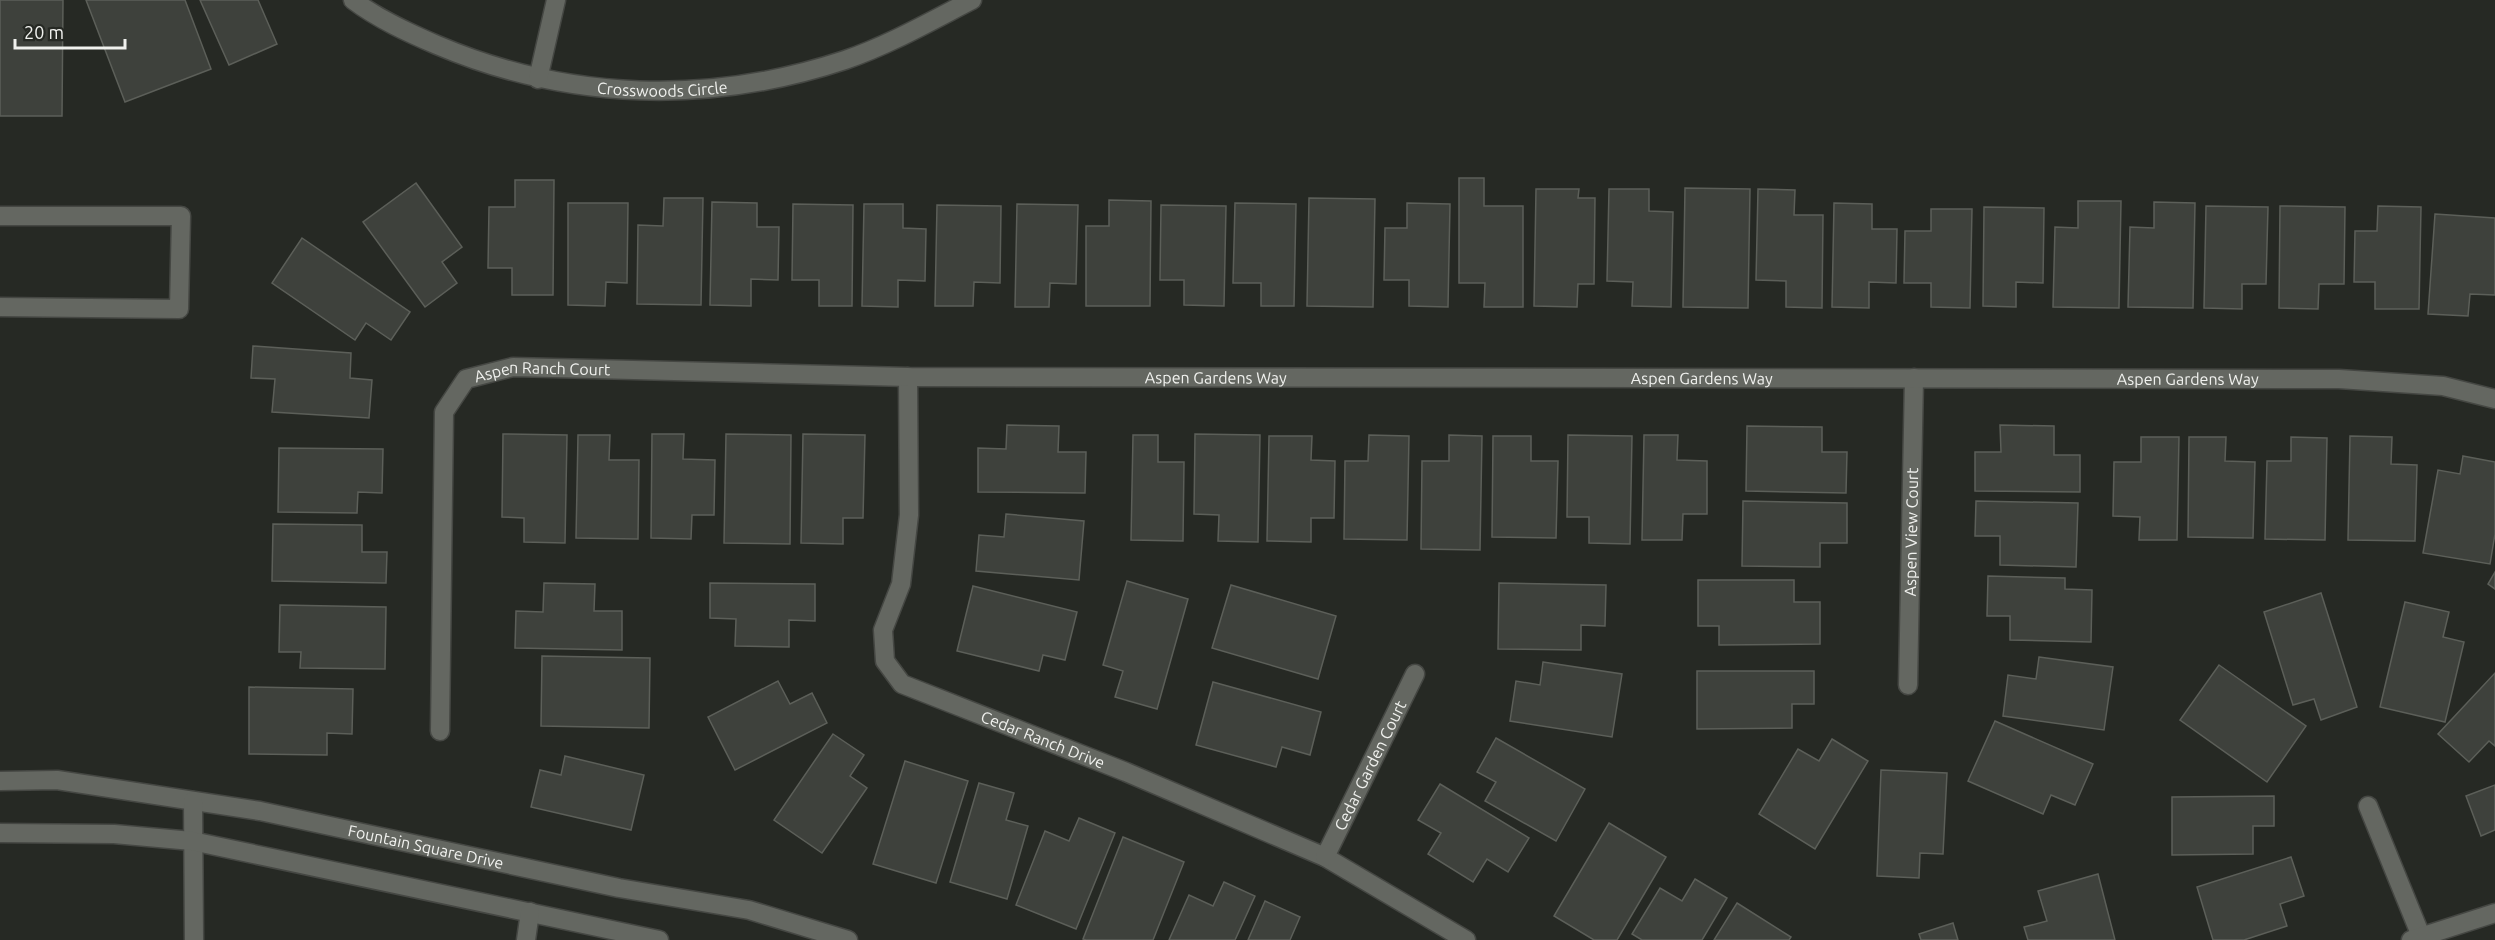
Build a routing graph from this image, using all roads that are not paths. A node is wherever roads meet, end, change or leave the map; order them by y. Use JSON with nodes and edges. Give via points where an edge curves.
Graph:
{"nodes":[{"id":1,"x":556,"y":0,"type":"edge"},
{"id":2,"x":972,"y":0,"type":"edge"},
{"id":3,"x":362,"y":2,"type":"edge"},
{"id":4,"x":538,"y":79,"type":"junction"},
{"id":5,"x":0,"y":216,"type":"edge"},
{"id":6,"x":0,"y":307,"type":"edge"},
{"id":7,"x":908,"y":377,"type":"junction"},
{"id":8,"x":1914,"y":378,"type":"junction"},
{"id":9,"x":2495,"y":399,"type":"edge"},
{"id":10,"x":1415,"y":674,"type":"dead end"},
{"id":11,"x":1908,"y":685,"type":"dead end"},
{"id":12,"x":440,"y":731,"type":"dead end"},
{"id":13,"x":0,"y":781,"type":"edge"},
{"id":14,"x":193,"y":801,"type":"junction"},
{"id":15,"x":2368,"y":806,"type":"dead end"},
{"id":16,"x":0,"y":834,"type":"edge"},
{"id":17,"x":192,"y":841,"type":"junction"},
{"id":18,"x":1325,"y":857,"type":"junction"},
{"id":19,"x":530,"y":912,"type":"junction"},
{"id":20,"x":2495,"y":913,"type":"edge"},
{"id":21,"x":2416,"y":938,"type":"edge"},
{"id":22,"x":194,"y":940,"type":"edge"},
{"id":23,"x":526,"y":940,"type":"edge"},
{"id":24,"x":659,"y":940,"type":"edge"},
{"id":25,"x":848,"y":940,"type":"edge"},
{"id":26,"x":1466,"y":940,"type":"edge"}],
"edges":[{"from":1,"to":4,"type":"street"},
{"from":2,"to":4,"type":"street","name":"Crosswoods Circle","via":[[846,60],[761,82],[703,90],[616,91]]},
{"from":3,"to":4,"type":"street","name":"Crosswoods Circle","via":[[417,36],[474,60]]},
{"from":5,"to":6,"type":"street","via":[[181,216],[179,309]]},
{"from":7,"to":8,"type":"street","name":"Aspen Gardens Way"},
{"from":7,"to":12,"type":"street","name":"Aspen Ranch Court","via":[[513,368],[466,379],[444,412]]},
{"from":7,"to":18,"type":"street","name":"Cedar Ranch Drive","via":[[909,515],[901,584],[883,630],[885,661],[902,684],[1126,772]]},
{"from":8,"to":9,"type":"street","name":"Aspen Gardens Way","via":[[2339,379],[2443,386]]},
{"from":8,"to":11,"type":"street","name":"Aspen View Court"},
{"from":10,"to":18,"type":"street","name":"Cedar Garden Court"},
{"from":13,"to":14,"type":"street","name":"Fountain Square Drive","via":[[57,780]]},
{"from":14,"to":17,"type":"street"},
{"from":14,"to":25,"type":"street","name":"Fountain Square Drive","via":[[260,811],[619,888],[749,910]]},
{"from":15,"to":21,"type":"street"},
{"from":16,"to":17,"type":"street","via":[[114,834]]},
{"from":17,"to":19,"type":"street"},
{"from":17,"to":22,"type":"street"},
{"from":18,"to":26,"type":"street","name":"Cedar Ranch Drive"},
{"from":19,"to":23,"type":"street"},
{"from":19,"to":24,"type":"street"},
{"from":20,"to":21,"type":"street"}]}
